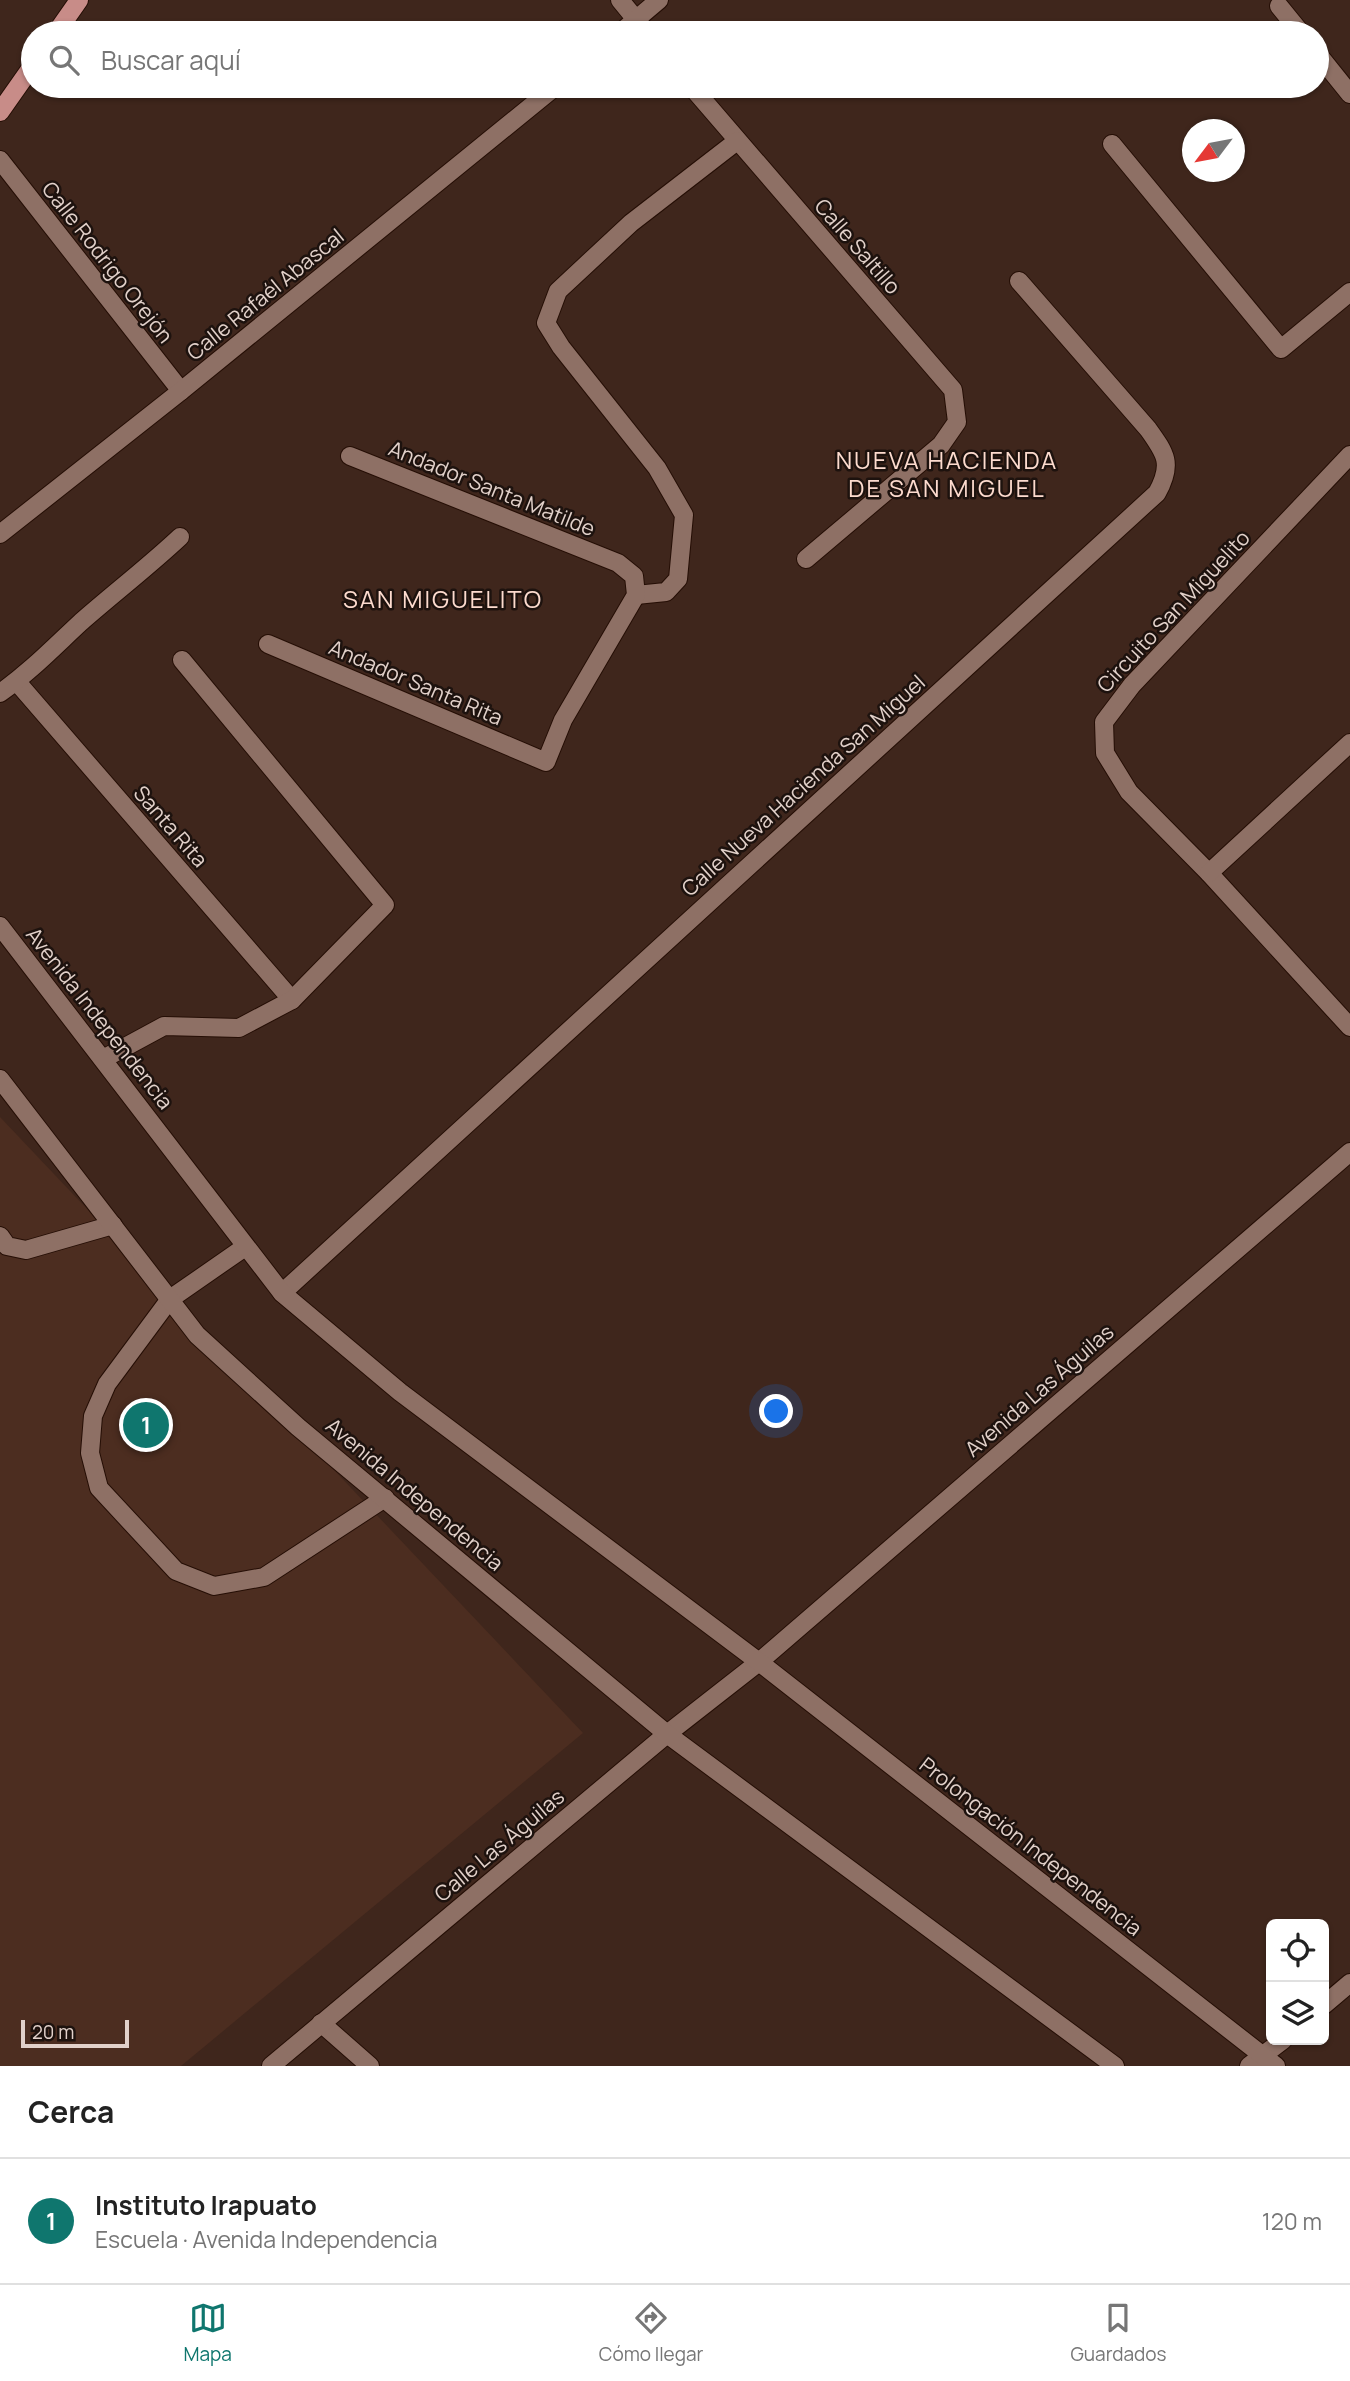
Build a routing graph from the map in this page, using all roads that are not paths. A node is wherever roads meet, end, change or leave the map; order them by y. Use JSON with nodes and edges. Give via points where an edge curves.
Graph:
{"nodes":[{"id":1,"x":79,"y":0,"type":"edge"},
{"id":2,"x":620,"y":0,"type":"edge"},
{"id":3,"x":659,"y":0,"type":"edge"},
{"id":4,"x":1279,"y":6,"type":"dead end"},
{"id":5,"x":64,"y":21,"type":"edge"},
{"id":6,"x":636,"y":21,"type":"edge"},
{"id":7,"x":645,"y":21,"type":"edge"},
{"id":8,"x":1291,"y":21,"type":"edge"},
{"id":9,"x":1329,"y":68,"type":"edge"},
{"id":10,"x":21,"y":82,"type":"edge"},
{"id":11,"x":1350,"y":94,"type":"edge"},
{"id":12,"x":541,"y":98,"type":"edge"},
{"id":13,"x":701,"y":98,"type":"edge"},
{"id":14,"x":0,"y":113,"type":"edge"},
{"id":15,"x":737,"y":141,"type":"junction"},
{"id":16,"x":1112,"y":144,"type":"dead end"},
{"id":17,"x":0,"y":160,"type":"edge"},
{"id":18,"x":1019,"y":281,"type":"dead end"},
{"id":19,"x":1350,"y":292,"type":"edge"},
{"id":20,"x":181,"y":391,"type":"junction"},
{"id":21,"x":1350,"y":455,"type":"edge"},
{"id":22,"x":350,"y":456,"type":"dead end"},
{"id":23,"x":0,"y":534,"type":"edge"},
{"id":24,"x":180,"y":537,"type":"dead end"},
{"id":25,"x":806,"y":559,"type":"dead end"},
{"id":26,"x":636,"y":595,"type":"junction"},
{"id":27,"x":268,"y":644,"type":"dead end"},
{"id":28,"x":182,"y":660,"type":"dead end"},
{"id":29,"x":17,"y":682,"type":"junction"},
{"id":30,"x":0,"y":693,"type":"edge"},
{"id":31,"x":1350,"y":743,"type":"edge"},
{"id":32,"x":1209,"y":873,"type":"junction"},
{"id":33,"x":0,"y":926,"type":"edge"},
{"id":34,"x":292,"y":1000,"type":"junction"},
{"id":35,"x":1350,"y":1027,"type":"edge"},
{"id":36,"x":103,"y":1059,"type":"junction"},
{"id":37,"x":0,"y":1079,"type":"edge"},
{"id":38,"x":1350,"y":1152,"type":"edge"},
{"id":39,"x":113,"y":1225,"type":"junction"},
{"id":40,"x":0,"y":1236,"type":"edge"},
{"id":41,"x":245,"y":1247,"type":"junction"},
{"id":42,"x":282,"y":1293,"type":"junction"},
{"id":43,"x":170,"y":1299,"type":"junction"},
{"id":44,"x":385,"y":1498,"type":"junction"},
{"id":45,"x":759,"y":1662,"type":"junction"},
{"id":46,"x":667,"y":1734,"type":"junction"},
{"id":47,"x":1350,"y":1983,"type":"edge"},
{"id":48,"x":1329,"y":2001,"type":"edge"},
{"id":49,"x":321,"y":2023,"type":"junction"},
{"id":50,"x":1279,"y":2045,"type":"edge"},
{"id":51,"x":1263,"y":2063,"type":"edge"},
{"id":52,"x":271,"y":2066,"type":"edge"},
{"id":53,"x":370,"y":2066,"type":"edge"},
{"id":54,"x":1115,"y":2066,"type":"edge"}],
"edges":[{"from":1,"to":5,"type":"main road"},
{"from":2,"to":6,"type":"street"},
{"from":3,"to":7,"type":"street"},
{"from":4,"to":8,"type":"street"},
{"from":9,"to":11,"type":"street"},
{"from":10,"to":14,"type":"main road"},
{"from":12,"to":20,"type":"street","name":"Calle Rafaél Abascal"},
{"from":13,"to":15,"type":"street","name":"Calle Saltillo"},
{"from":15,"to":25,"type":"street","name":"Calle Saltillo","via":[[954,390],[957,422],[941,445]]},
{"from":15,"to":26,"type":"street","via":[[631,223],[567,282],[558,291],[546,323],[657,468],[684,515],[678,579],[666,593]]},
{"from":16,"to":19,"type":"street","via":[[1281,349]]},
{"from":17,"to":20,"type":"street","name":"Calle Rodrigo Orejón"},
{"from":18,"to":42,"type":"street","name":"Calle Nueva Hacienda San Miguel","via":[[1162,449],[1166,478],[1157,493]]},
{"from":20,"to":23,"type":"street","name":"Calle Rafaél Abascal"},
{"from":21,"to":32,"type":"street","name":"Circuito San Miguelito","via":[[1132,685],[1104,722],[1105,753],[1129,792]]},
{"from":22,"to":26,"type":"street","name":"Andador Santa Matilde","via":[[618,563],[634,576]]},
{"from":24,"to":29,"type":"street"},
{"from":26,"to":27,"type":"street","name":"Andador Santa Rita","via":[[563,720],[546,762]]},
{"from":28,"to":34,"type":"street","via":[[385,905]]},
{"from":29,"to":30,"type":"street"},
{"from":29,"to":34,"type":"street","name":"Santa Rita"},
{"from":31,"to":32,"type":"street"},
{"from":32,"to":35,"type":"street","name":"Circuito San Miguelito"},
{"from":33,"to":36,"type":"street","name":"Avenida Independencia"},
{"from":34,"to":36,"type":"street","via":[[239,1028],[164,1026]]},
{"from":36,"to":41,"type":"street","name":"Avenida Independencia"},
{"from":37,"to":39,"type":"street","name":"Avenida Independencia"},
{"from":38,"to":45,"type":"street","name":"Avenida Las Águilas"},
{"from":39,"to":40,"type":"street","via":[[26,1250],[7,1246]]},
{"from":39,"to":43,"type":"street","name":"Avenida Independencia"},
{"from":41,"to":42,"type":"street","name":"Avenida Independencia"},
{"from":41,"to":43,"type":"street"},
{"from":42,"to":45,"type":"street","name":"Avenida Independencia","via":[[400,1392]]},
{"from":43,"to":44,"type":"street","name":"Avenida Independencia","via":[[197,1335]]},
{"from":43,"to":44,"type":"street","via":[[107,1384],[93,1416],[90,1452],[99,1488],[176,1571],[214,1586],[264,1577]]},
{"from":44,"to":46,"type":"street","name":"Avenida Independencia"},
{"from":45,"to":46,"type":"street","name":"Calle Las Águilas"},
{"from":45,"to":51,"type":"street","name":"Prolongación Independencia"},
{"from":46,"to":49,"type":"street","name":"Calle Las Águilas"},
{"from":46,"to":54,"type":"street","name":"Avenida Independencia"},
{"from":47,"to":48,"type":"street"},
{"from":49,"to":52,"type":"street","name":"Calle Las Águilas"},
{"from":49,"to":53,"type":"street"},
{"from":50,"to":51,"type":"street"}]}
